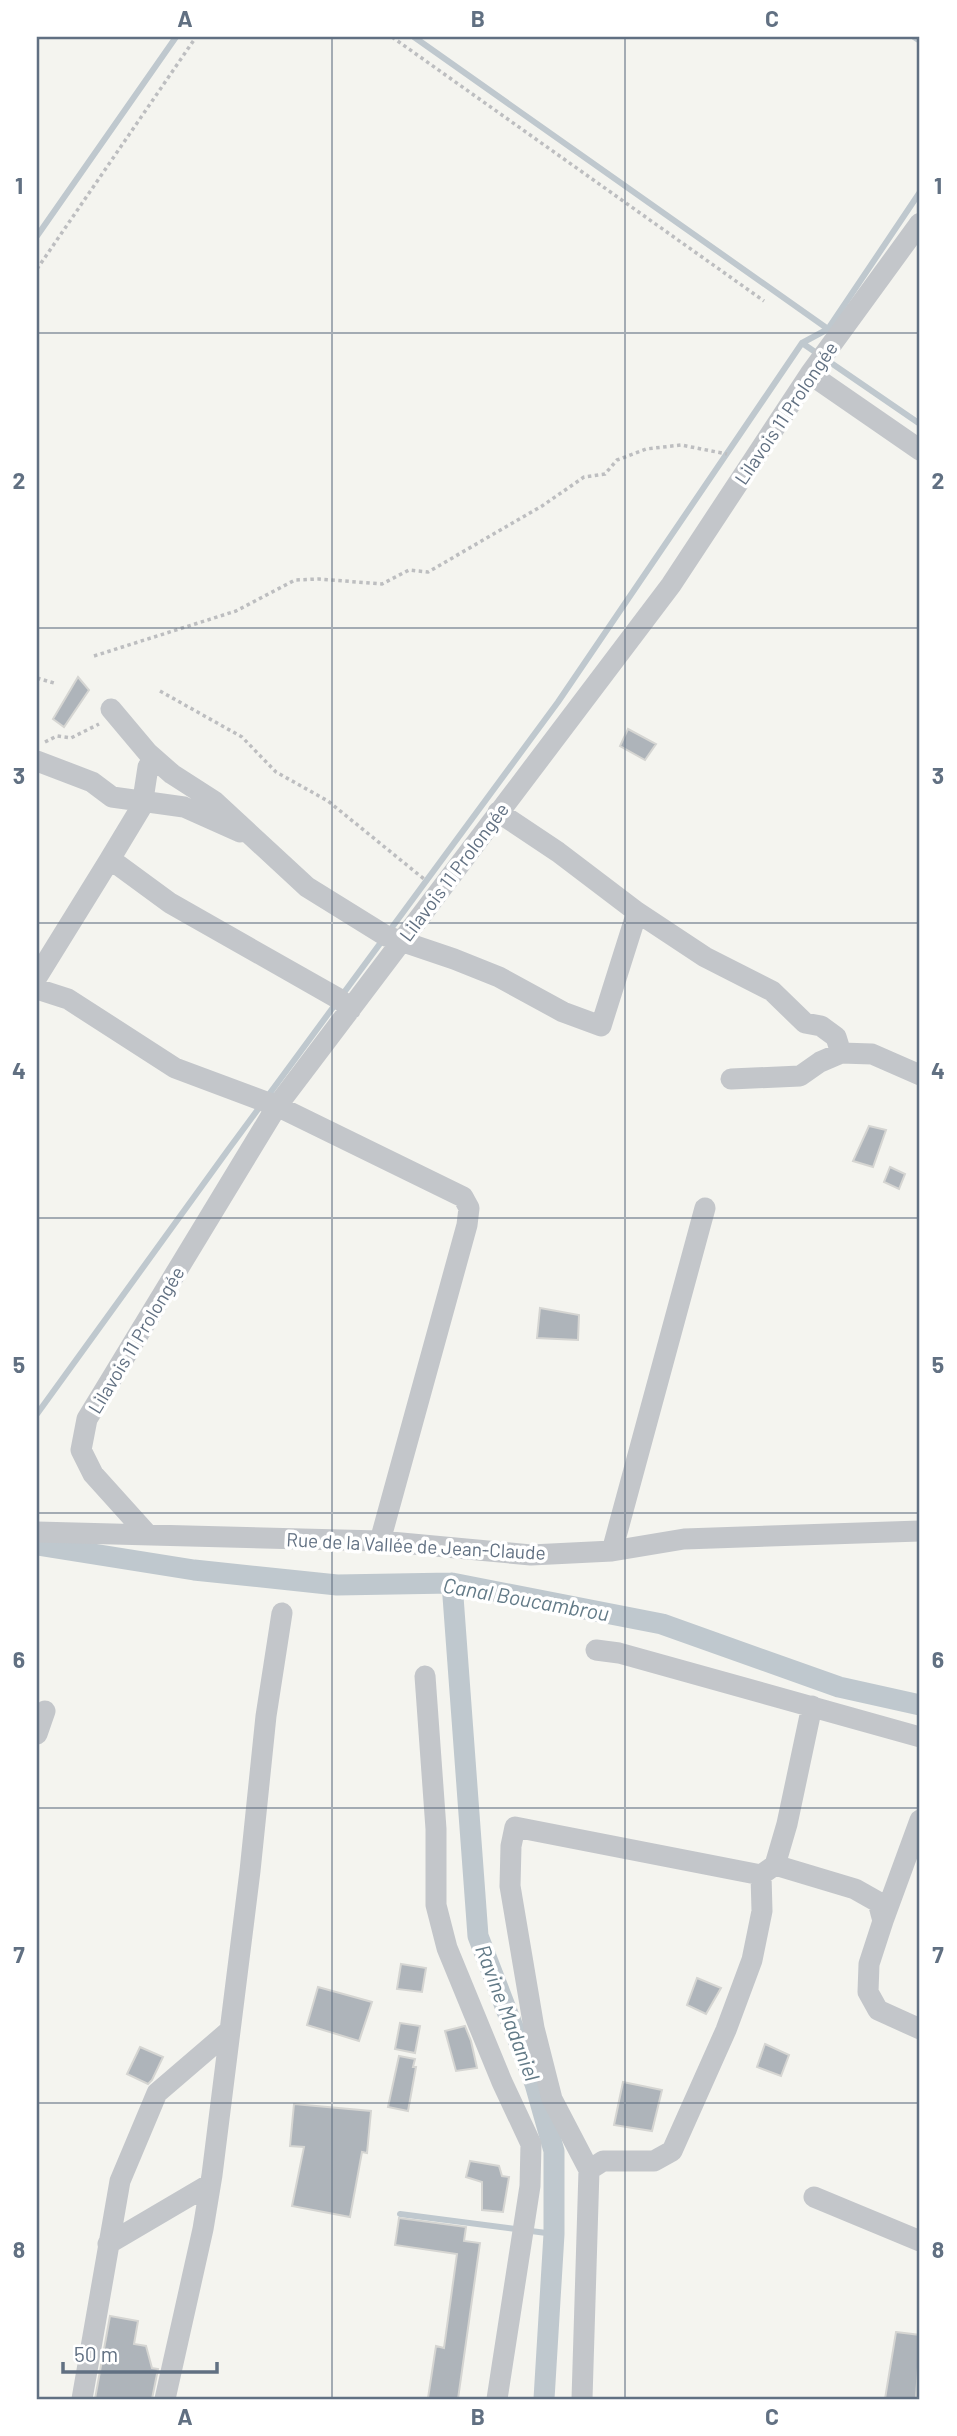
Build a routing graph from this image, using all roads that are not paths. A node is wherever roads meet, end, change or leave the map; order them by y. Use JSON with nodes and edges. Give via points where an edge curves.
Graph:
{"nodes":[{"id":1,"x":920,"y":223,"type":"edge"},
{"id":2,"x":810,"y":374,"type":"junction"},
{"id":3,"x":920,"y":450,"type":"edge"},
{"id":4,"x":114,"y":712,"type":"road end"},
{"id":5,"x":156,"y":760,"type":"junction"},
{"id":6,"x":37,"y":761,"type":"edge"},
{"id":7,"x":143,"y":802,"type":"junction"},
{"id":8,"x":498,"y":812,"type":"junction"},
{"id":9,"x":255,"y":838,"type":"junction"},
{"id":10,"x":110,"y":859,"type":"junction"},
{"id":11,"x":637,"y":912,"type":"junction"},
{"id":12,"x":402,"y":941,"type":"junction"},
{"id":13,"x":37,"y":977,"type":"edge"},
{"id":14,"x":37,"y":989,"type":"edge"},
{"id":15,"x":351,"y":1009,"type":"junction"},
{"id":16,"x":841,"y":1053,"type":"junction"},
{"id":17,"x":920,"y":1075,"type":"edge"},
{"id":18,"x":732,"y":1079,"type":"dead end"},
{"id":19,"x":277,"y":1106,"type":"junction"},
{"id":20,"x":705,"y":1208,"type":"dead end"},
{"id":21,"x":920,"y":1531,"type":"edge"},
{"id":22,"x":37,"y":1532,"type":"edge"},
{"id":23,"x":148,"y":1535,"type":"junction"},
{"id":24,"x":380,"y":1541,"type":"junction"},
{"id":25,"x":612,"y":1551,"type":"junction"},
{"id":26,"x":282,"y":1613,"type":"dead end"},
{"id":27,"x":596,"y":1650,"type":"dead end"},
{"id":28,"x":425,"y":1676,"type":"dead end"},
{"id":29,"x":812,"y":1706,"type":"junction"},
{"id":30,"x":46,"y":1711,"type":"dead end"},
{"id":31,"x":37,"y":1734,"type":"edge"},
{"id":32,"x":920,"y":1737,"type":"edge"},
{"id":33,"x":920,"y":1820,"type":"edge"},
{"id":34,"x":768,"y":1870,"type":"junction"},
{"id":35,"x":883,"y":1921,"type":"junction"},
{"id":36,"x":920,"y":2029,"type":"edge"},
{"id":37,"x":229,"y":2032,"type":"junction"},
{"id":38,"x":589,"y":2170,"type":"junction"},
{"id":39,"x":210,"y":2184,"type":"junction"},
{"id":40,"x":814,"y":2197,"type":"dead end"},
{"id":41,"x":920,"y":2241,"type":"edge"},
{"id":42,"x":108,"y":2244,"type":"junction"},
{"id":43,"x":82,"y":2399,"type":"edge"},
{"id":44,"x":165,"y":2399,"type":"edge"},
{"id":45,"x":497,"y":2399,"type":"edge"},
{"id":46,"x":582,"y":2399,"type":"edge"}],
"edges":[{"from":1,"to":2,"type":"street","name":"Lilavois 11 Prolongée"},
{"from":2,"to":3,"type":"street"},
{"from":2,"to":8,"type":"street","name":"Lilavois 11 Prolongée","via":[[671,585]]},
{"from":4,"to":5,"type":"street"},
{"from":5,"to":7,"type":"street","via":[[148,767]]},
{"from":5,"to":9,"type":"street","via":[[214,801]]},
{"from":6,"to":7,"type":"street","via":[[92,782],[112,797]]},
{"from":7,"to":9,"type":"street","via":[[184,807]]},
{"from":7,"to":10,"type":"street"},
{"from":8,"to":11,"type":"street"},
{"from":8,"to":12,"type":"street","name":"Lilavois 11 Prolongée"},
{"from":9,"to":12,"type":"street","via":[[307,887],[386,936]]},
{"from":10,"to":13,"type":"street"},
{"from":10,"to":15,"type":"street","via":[[170,903]]},
{"from":11,"to":12,"type":"street","via":[[601,1026],[563,1012],[499,977]]},
{"from":11,"to":16,"type":"street","via":[[705,957],[772,991],[805,1023],[821,1026],[836,1037]]},
{"from":12,"to":15,"type":"street","name":"Lilavois 11 Prolongée"},
{"from":14,"to":19,"type":"street","via":[[68,999],[175,1068]]},
{"from":15,"to":19,"type":"street","name":"Lilavois 11 Prolongée"},
{"from":16,"to":17,"type":"street","via":[[872,1054]]},
{"from":16,"to":18,"type":"street","via":[[800,1076]]},
{"from":19,"to":23,"type":"street","name":"Lilavois 11 Prolongée","via":[[88,1419],[81,1450],[93,1474]]},
{"from":19,"to":24,"type":"street","via":[[463,1197],[469,1208]]},
{"from":20,"to":25,"type":"street"},
{"from":21,"to":25,"type":"street","name":"Rue de la Vallée de Jean-Claude","via":[[684,1539]]},
{"from":22,"to":23,"type":"street","name":"Rue de la Vallée de Jean-Claude"},
{"from":23,"to":24,"type":"street","name":"Rue de la Vallée de Jean-Claude"},
{"from":24,"to":25,"type":"street","name":"Rue de la Vallée de Jean-Claude","via":[[531,1555]]},
{"from":26,"to":37,"type":"street"},
{"from":27,"to":29,"type":"street"},
{"from":28,"to":45,"type":"street","via":[[436,1829],[436,1905],[447,1948],[531,2144],[530,2186]]},
{"from":29,"to":32,"type":"street"},
{"from":29,"to":34,"type":"street","via":[[787,1824]]},
{"from":30,"to":31,"type":"street"},
{"from":33,"to":35,"type":"street"},
{"from":34,"to":35,"type":"street","via":[[855,1889],[878,1902]]},
{"from":34,"to":38,"type":"street","via":[[751,1960],[726,2030],[672,2151],[654,2161],[603,2161]]},
{"from":34,"to":38,"type":"street","via":[[514,1827],[510,1886],[534,2028],[552,2099]]},
{"from":35,"to":36,"type":"street","via":[[869,1964],[868,1992],[878,2010]]},
{"from":37,"to":39,"type":"street"},
{"from":37,"to":42,"type":"street","via":[[157,2093],[120,2181]]},
{"from":38,"to":46,"type":"street"},
{"from":39,"to":42,"type":"street"},
{"from":39,"to":44,"type":"street"},
{"from":40,"to":41,"type":"street"},
{"from":42,"to":43,"type":"street"}]}
